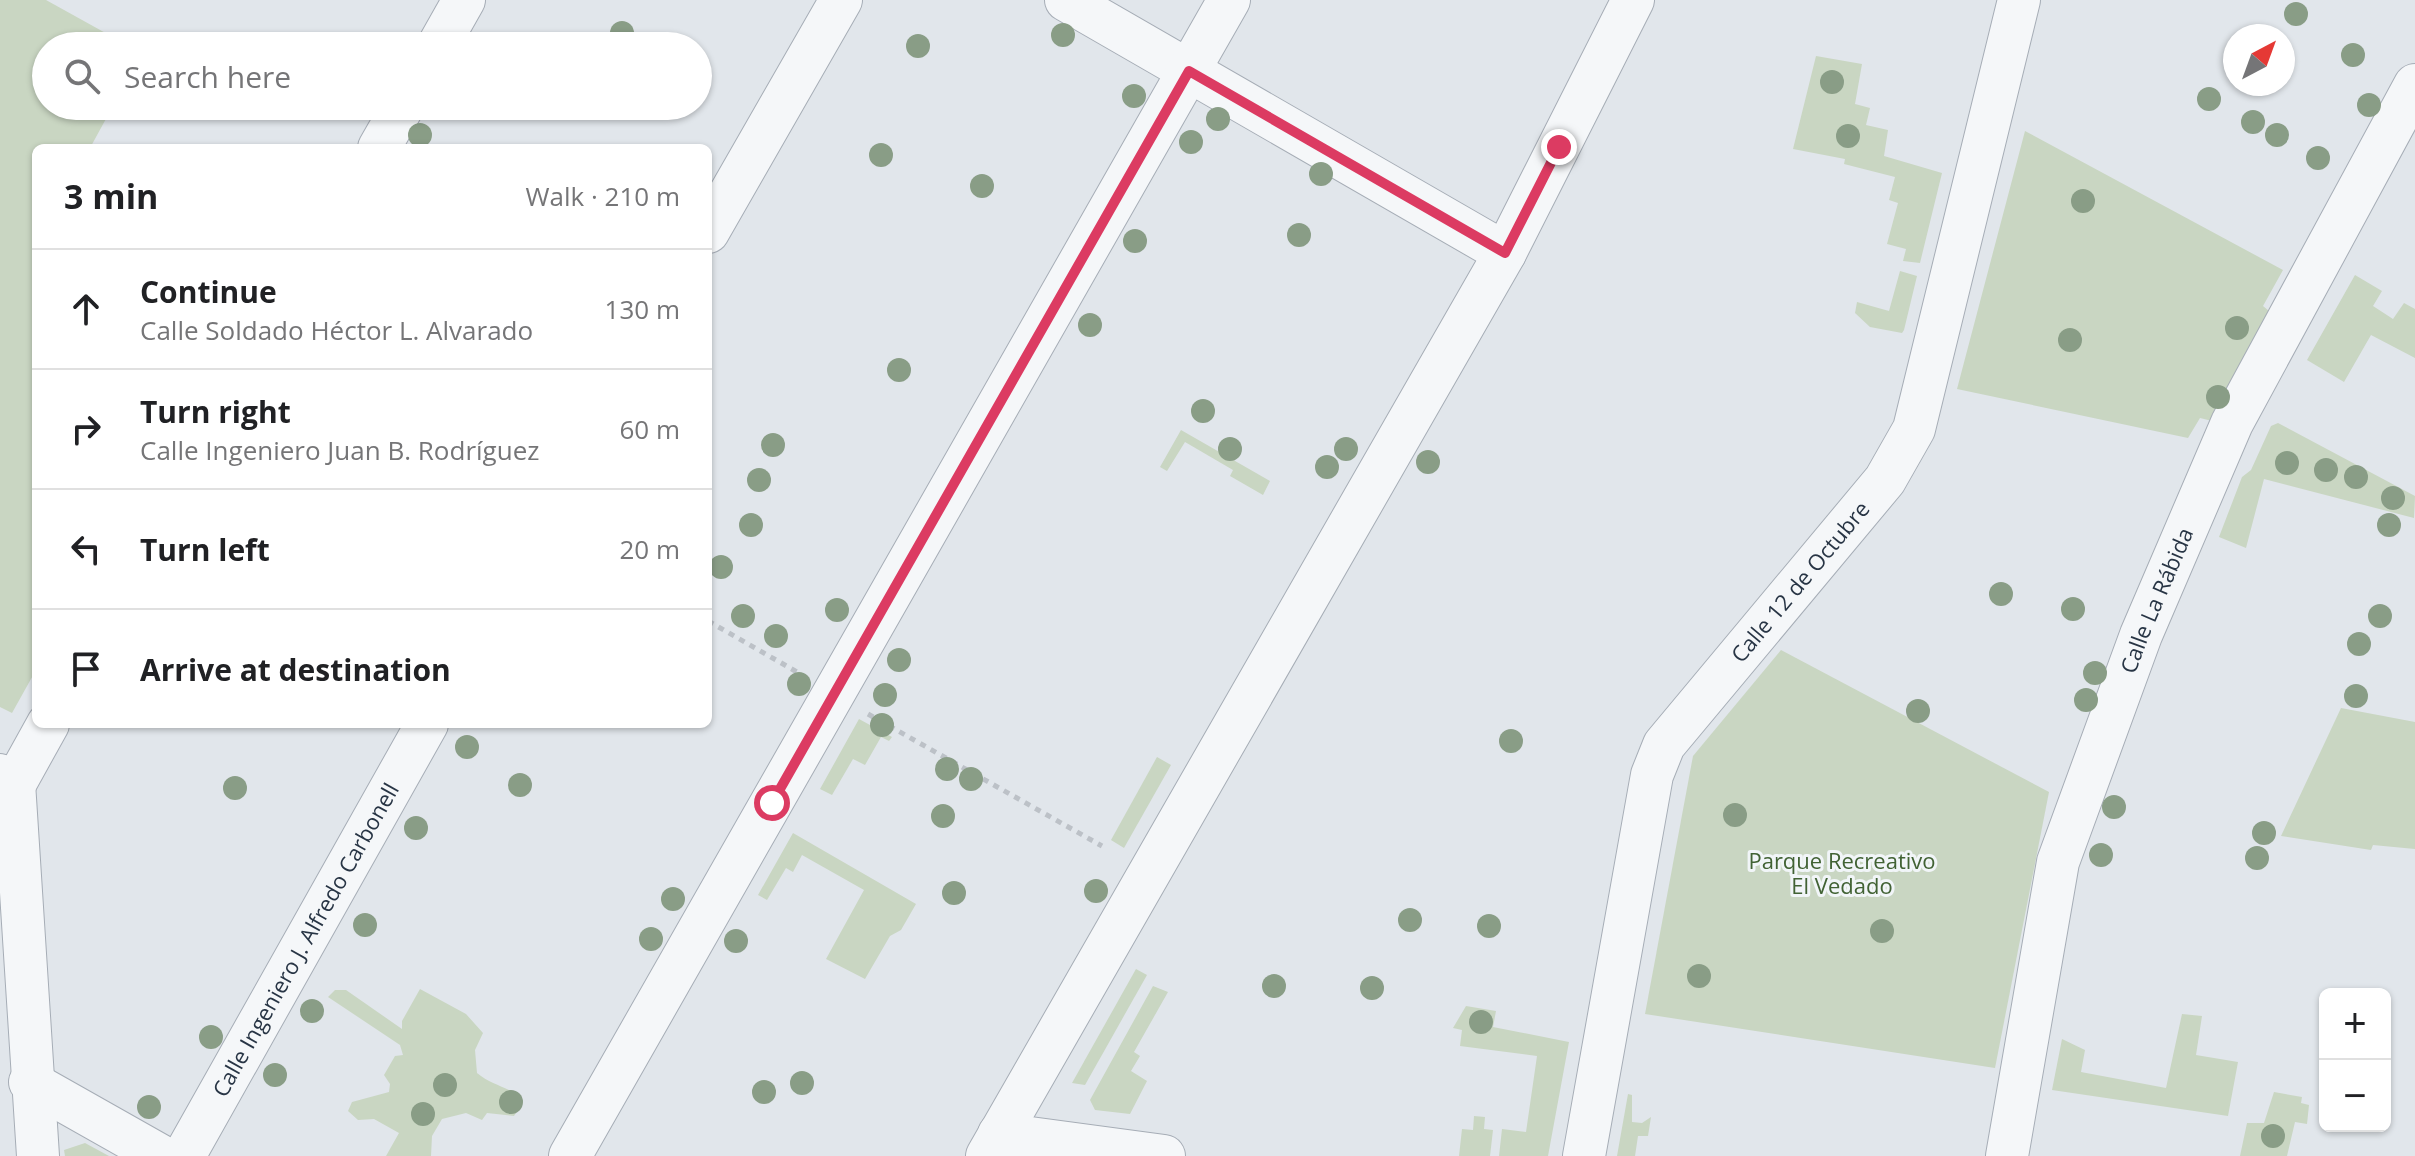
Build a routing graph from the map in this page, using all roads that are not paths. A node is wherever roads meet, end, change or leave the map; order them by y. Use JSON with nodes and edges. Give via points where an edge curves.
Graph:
{"nodes":[{"id":1,"x":464,"y":0,"type":"edge"},
{"id":2,"x":841,"y":0,"type":"edge"},
{"id":3,"x":1066,"y":0,"type":"edge"},
{"id":4,"x":1229,"y":0,"type":"edge"},
{"id":5,"x":1633,"y":0,"type":"edge"},
{"id":6,"x":2019,"y":0,"type":"edge"},
{"id":7,"x":446,"y":32,"type":"edge"},
{"id":8,"x":1189,"y":71,"type":"junction"},
{"id":9,"x":2415,"y":85,"type":"edge"},
{"id":10,"x":395,"y":120,"type":"edge"},
{"id":11,"x":381,"y":144,"type":"edge"},
{"id":12,"x":712,"y":225,"type":"edge"},
{"id":13,"x":1505,"y":253,"type":"junction"},
{"id":14,"x":45,"y":728,"type":"edge"},
{"id":15,"x":425,"y":728,"type":"edge"},
{"id":16,"x":5,"y":789,"type":"edge"},
{"id":17,"x":30,"y":1082,"type":"junction"},
{"id":18,"x":993,"y":1145,"type":"edge"},
{"id":19,"x":38,"y":1156,"type":"edge"},
{"id":20,"x":161,"y":1156,"type":"edge"},
{"id":21,"x":184,"y":1156,"type":"edge"},
{"id":22,"x":570,"y":1156,"type":"edge"},
{"id":23,"x":1164,"y":1156,"type":"edge"},
{"id":24,"x":1584,"y":1156,"type":"edge"},
{"id":25,"x":2007,"y":1156,"type":"edge"}],
"edges":[{"from":1,"to":7,"type":"street"},
{"from":2,"to":12,"type":"street"},
{"from":3,"to":8,"type":"street"},
{"from":4,"to":8,"type":"street"},
{"from":5,"to":13,"type":"street"},
{"from":6,"to":24,"type":"street","name":"Calle 12 de Octubre","via":[[1914,429],[1885,480],[1664,745],[1652,775]]},
{"from":8,"to":13,"type":"street"},
{"from":8,"to":22,"type":"street"},
{"from":9,"to":25,"type":"street","name":"Calle La Rábida","via":[[2232,423],[2141,635],[2058,862]]},
{"from":10,"to":11,"type":"street"},
{"from":13,"to":18,"type":"street"},
{"from":14,"to":16,"type":"street"},
{"from":15,"to":21,"type":"street","name":"Calle Ingeniero J. Alfredo Carbonell"},
{"from":16,"to":17,"type":"street"},
{"from":17,"to":19,"type":"street"},
{"from":17,"to":20,"type":"street"},
{"from":18,"to":23,"type":"street"}]}
